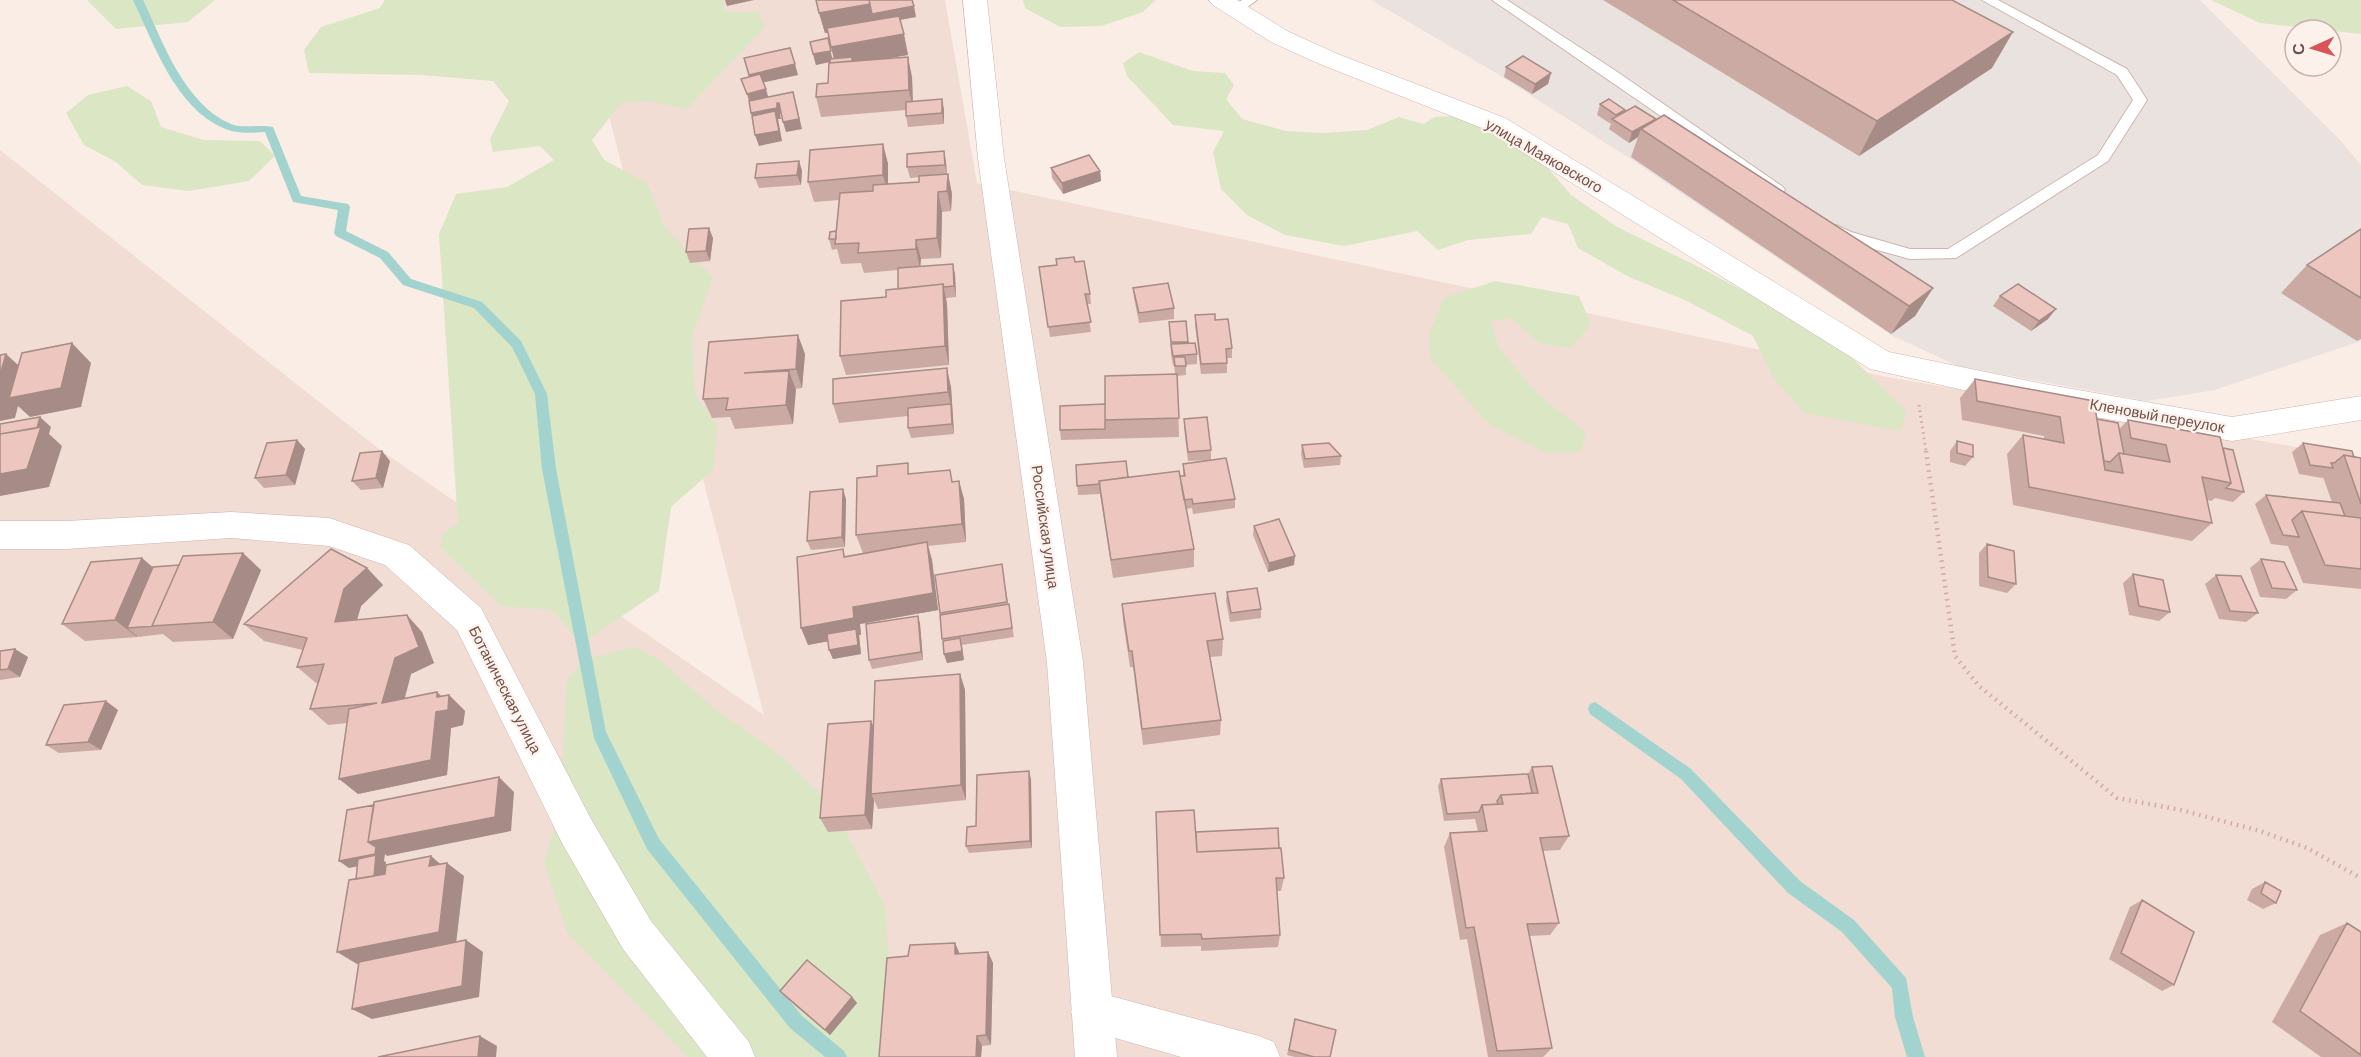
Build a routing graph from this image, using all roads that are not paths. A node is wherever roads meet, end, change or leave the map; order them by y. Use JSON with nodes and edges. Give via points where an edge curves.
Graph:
{"nodes":[{"id":1,"x":975,"y":0,"type":"edge"},
{"id":2,"x":1498,"y":0,"type":"edge"},
{"id":3,"x":1989,"y":0,"type":"edge"},
{"id":4,"x":1235,"y":3,"type":"edge"},
{"id":5,"x":1787,"y":196,"type":"edge"},
{"id":6,"x":1826,"y":223,"type":"edge"},
{"id":7,"x":1852,"y":342,"type":"joint"},
{"id":8,"x":2361,"y":408,"type":"edge"},
{"id":9,"x":0,"y":535,"type":"edge"},
{"id":10,"x":1092,"y":1012,"type":"junction"},
{"id":11,"x":734,"y":1057,"type":"edge"},
{"id":12,"x":1096,"y":1057,"type":"edge"},
{"id":13,"x":1259,"y":1057,"type":"edge"}],
"edges":[{"from":1,"to":10,"type":"street","name":"Российская улица","via":[[991,158],[1065,662]]},
{"from":2,"to":5,"type":"lane"},
{"from":3,"to":6,"type":"lane","via":[[2122,72],[2140,100],[2103,158],[1951,254],[1910,254],[1846,236]]},
{"from":4,"to":7,"type":"street","name":"улица Маяковского","via":[[1280,37],[1496,124]]},
{"from":7,"to":8,"type":"street","name":"Кленовый переулок","via":[[1881,361],[2044,396],[2232,429]]},
{"from":9,"to":11,"type":"street","name":"Ботаническая улица","via":[[231,525],[329,532],[397,555],[469,619],[577,832],[637,935]]},
{"from":10,"to":12,"type":"street","name":"Российская улица"},
{"from":10,"to":13,"type":"street"}]}
